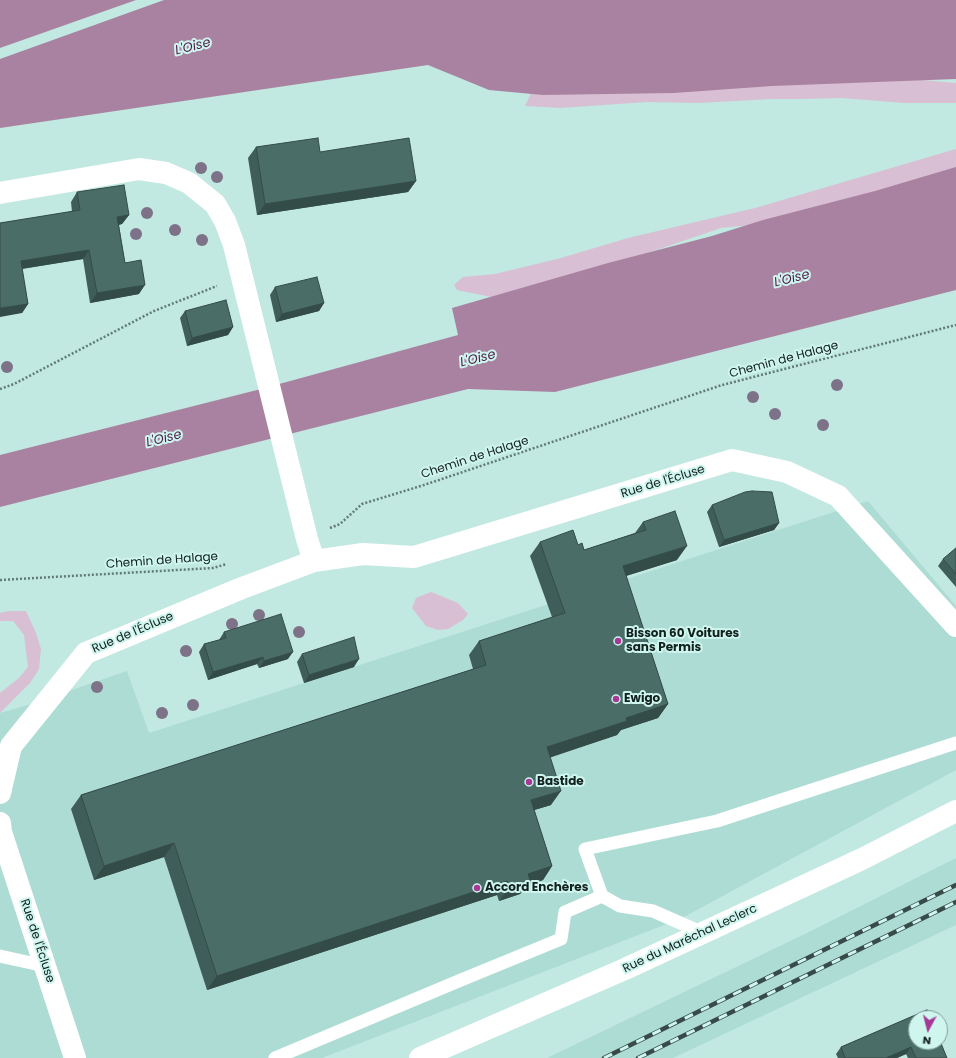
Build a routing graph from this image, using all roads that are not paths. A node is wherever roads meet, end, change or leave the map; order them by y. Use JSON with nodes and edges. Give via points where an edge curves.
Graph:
{"nodes":[{"id":1,"x":0,"y":193,"type":"edge"},
{"id":2,"x":314,"y":561,"type":"junction"},
{"id":3,"x":956,"y":626,"type":"edge"},
{"id":4,"x":956,"y":742,"type":"edge"},
{"id":5,"x":1,"y":782,"type":"edge"},
{"id":6,"x":956,"y":811,"type":"edge"},
{"id":7,"x":0,"y":823,"type":"edge"},
{"id":8,"x":602,"y":896,"type":"junction"},
{"id":9,"x":703,"y":933,"type":"junction"},
{"id":10,"x":0,"y":956,"type":"edge"},
{"id":11,"x":45,"y":966,"type":"junction"},
{"id":12,"x":75,"y":1058,"type":"edge"},
{"id":13,"x":275,"y":1058,"type":"edge"},
{"id":14,"x":420,"y":1058,"type":"edge"}],
"edges":[{"from":1,"to":2,"type":"street","via":[[139,169],[166,173],[189,183],[215,204],[234,245]]},
{"from":2,"to":3,"type":"street","name":"Rue de l'Écluse","via":[[363,554],[414,558],[732,460],[787,472],[838,496]]},
{"from":2,"to":5,"type":"street","name":"Rue de l'Écluse","via":[[86,653],[11,746]]},
{"from":4,"to":8,"type":"lane","via":[[717,821],[584,849]]},
{"from":6,"to":9,"type":"street","name":"Rue du Maréchal Leclerc","via":[[862,859]]},
{"from":7,"to":11,"type":"street","name":"Rue de l'Écluse"},
{"from":8,"to":9,"type":"lane","via":[[620,906],[653,911]]},
{"from":8,"to":13,"type":"lane","via":[[565,912],[561,939]]},
{"from":9,"to":14,"type":"street","name":"Rue du Maréchal Leclerc"},
{"from":10,"to":11,"type":"lane"},
{"from":11,"to":12,"type":"street","name":"Rue de l'Écluse"}]}
